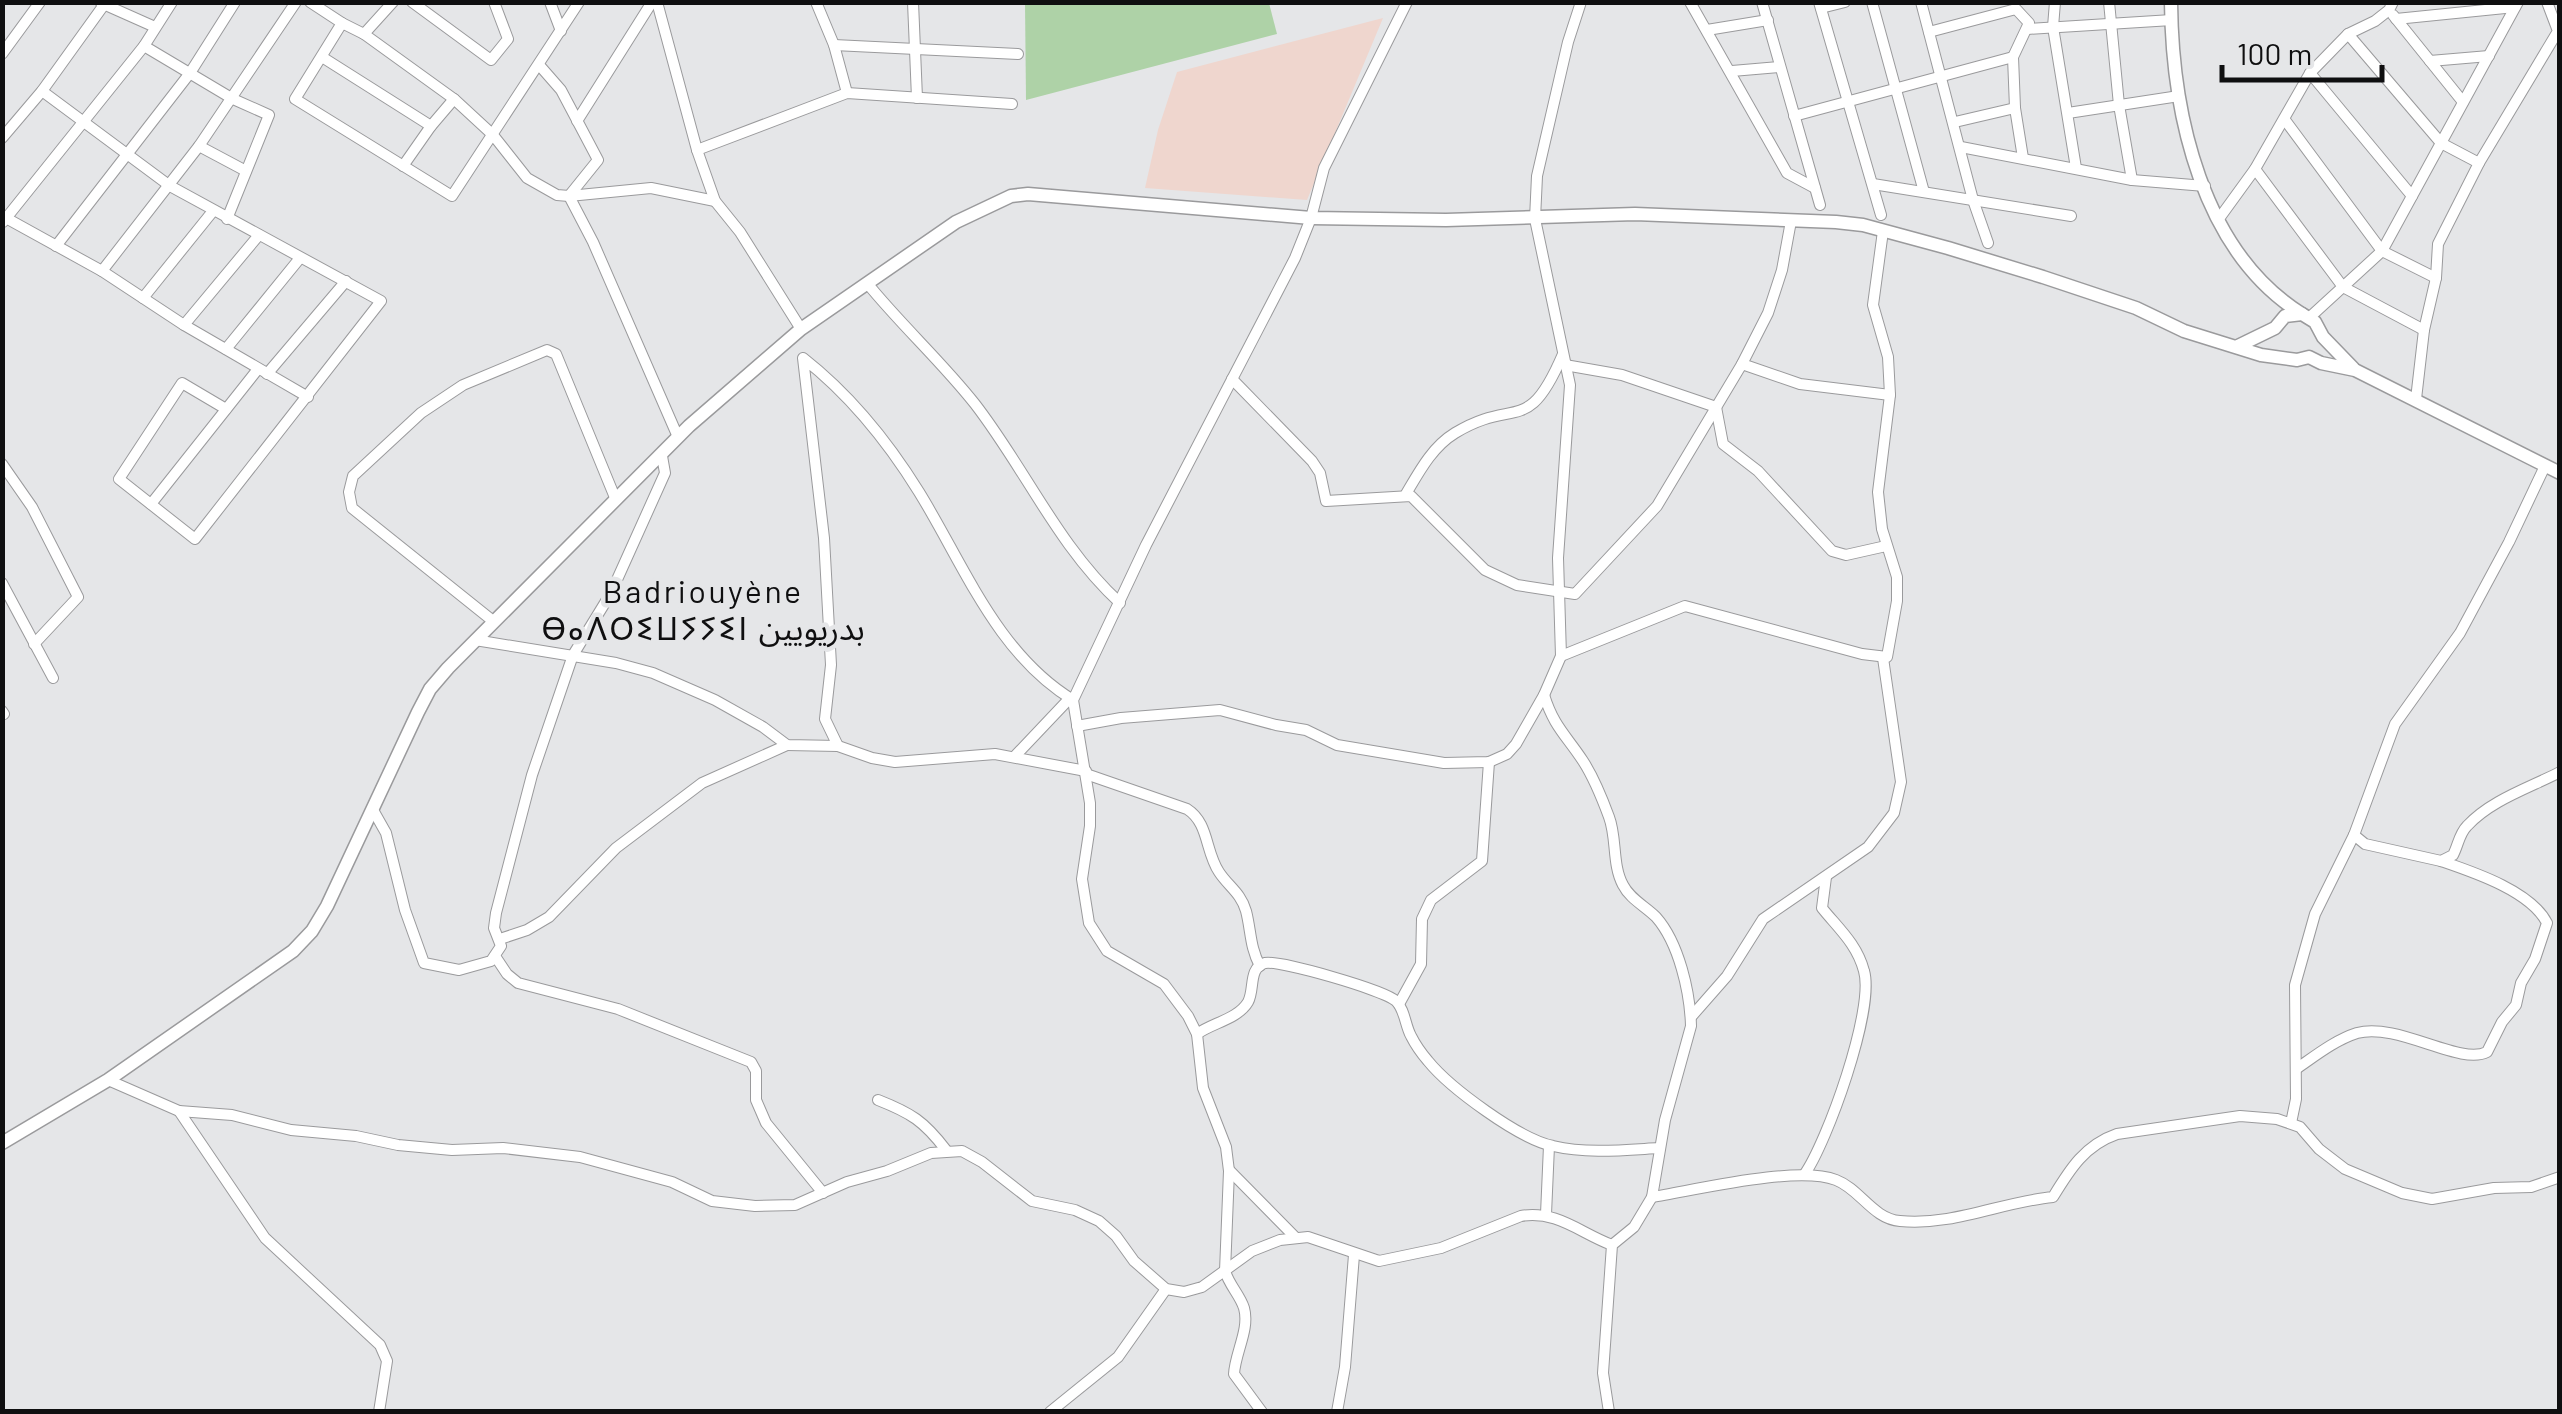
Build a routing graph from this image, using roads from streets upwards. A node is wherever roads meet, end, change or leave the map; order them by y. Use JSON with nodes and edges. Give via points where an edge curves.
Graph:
{"nodes":[{"id":1,"x":40,"y":2,"type":"edge"},
{"id":2,"x":172,"y":2,"type":"edge"},
{"id":3,"x":235,"y":2,"type":"edge"},
{"id":4,"x":296,"y":2,"type":"edge"},
{"id":5,"x":310,"y":2,"type":"edge"},
{"id":6,"x":393,"y":2,"type":"edge"},
{"id":7,"x":412,"y":2,"type":"edge"},
{"id":8,"x":494,"y":2,"type":"edge"},
{"id":9,"x":550,"y":2,"type":"edge"},
{"id":10,"x":579,"y":2,"type":"edge"},
{"id":11,"x":654,"y":2,"type":"edge"},
{"id":12,"x":816,"y":2,"type":"edge"},
{"id":13,"x":912,"y":2,"type":"edge"},
{"id":14,"x":1407,"y":2,"type":"edge"},
{"id":15,"x":1582,"y":2,"type":"edge"},
{"id":16,"x":1690,"y":2,"type":"edge"},
{"id":17,"x":1762,"y":2,"type":"edge"},
{"id":18,"x":1845,"y":2,"type":"edge"},
{"id":19,"x":1872,"y":2,"type":"edge"},
{"id":20,"x":1921,"y":2,"type":"edge"},
{"id":21,"x":2056,"y":2,"type":"edge"},
{"id":22,"x":2109,"y":2,"type":"edge"},
{"id":23,"x":2171,"y":2,"type":"edge"},
{"id":24,"x":2547,"y":2,"type":"edge"},
{"id":25,"x":104,"y":3,"type":"edge"},
{"id":26,"x":1820,"y":5,"type":"edge"},
{"id":27,"x":2517,"y":5,"type":"edge"},
{"id":28,"x":2393,"y":11,"type":"edge"},
{"id":29,"x":1768,"y":20,"type":"junction"},
{"id":30,"x":2172,"y":20,"type":"junction"},
{"id":31,"x":2110,"y":22,"type":"junction"},
{"id":32,"x":342,"y":24,"type":"junction"},
{"id":33,"x":2053,"y":26,"type":"junction"},
{"id":34,"x":155,"y":27,"type":"junction"},
{"id":35,"x":2027,"y":29,"type":"junction"},
{"id":36,"x":561,"y":30,"type":"junction"},
{"id":37,"x":1706,"y":30,"type":"junction"},
{"id":38,"x":1929,"y":32,"type":"junction"},
{"id":39,"x":364,"y":34,"type":"junction"},
{"id":40,"x":2348,"y":34,"type":"junction"},
{"id":41,"x":834,"y":45,"type":"junction"},
{"id":42,"x":144,"y":46,"type":"junction"},
{"id":43,"x":913,"y":48,"type":"junction"},
{"id":44,"x":2,"y":54,"type":"edge"},
{"id":45,"x":1018,"y":54,"type":"dead end"},
{"id":46,"x":322,"y":56,"type":"junction"},
{"id":47,"x":2489,"y":56,"type":"junction"},
{"id":48,"x":2013,"y":58,"type":"junction"},
{"id":49,"x":2430,"y":61,"type":"junction"},
{"id":50,"x":540,"y":66,"type":"junction"},
{"id":51,"x":1779,"y":67,"type":"junction"},
{"id":52,"x":1732,"y":72,"type":"junction"},
{"id":53,"x":190,"y":73,"type":"junction"},
{"id":54,"x":2310,"y":73,"type":"junction"},
{"id":55,"x":1942,"y":76,"type":"junction"},
{"id":56,"x":1896,"y":89,"type":"junction"},
{"id":57,"x":42,"y":90,"type":"junction"},
{"id":58,"x":846,"y":93,"type":"junction"},
{"id":59,"x":2179,"y":96,"type":"junction"},
{"id":60,"x":917,"y":98,"type":"junction"},
{"id":61,"x":233,"y":99,"type":"junction"},
{"id":62,"x":454,"y":100,"type":"junction"},
{"id":63,"x":1847,"y":102,"type":"junction"},
{"id":64,"x":2463,"y":102,"type":"junction"},
{"id":65,"x":1012,"y":104,"type":"dead end"},
{"id":66,"x":2119,"y":106,"type":"junction"},
{"id":67,"x":2015,"y":108,"type":"junction"},
{"id":68,"x":2068,"y":113,"type":"junction"},
{"id":69,"x":1794,"y":116,"type":"junction"},
{"id":70,"x":2,"y":118,"type":"edge"},
{"id":71,"x":2285,"y":120,"type":"junction"},
{"id":72,"x":577,"y":121,"type":"junction"},
{"id":73,"x":1955,"y":122,"type":"junction"},
{"id":74,"x":83,"y":124,"type":"junction"},
{"id":75,"x":431,"y":126,"type":"junction"},
{"id":76,"x":6,"y":133,"type":"edge"},
{"id":77,"x":493,"y":134,"type":"junction"},
{"id":78,"x":2440,"y":143,"type":"junction"},
{"id":79,"x":199,"y":146,"type":"junction"},
{"id":80,"x":1962,"y":146,"type":"junction"},
{"id":81,"x":697,"y":150,"type":"junction"},
{"id":82,"x":128,"y":156,"type":"junction"},
{"id":83,"x":2023,"y":158,"type":"junction"},
{"id":84,"x":2479,"y":163,"type":"junction"},
{"id":85,"x":403,"y":166,"type":"junction"},
{"id":86,"x":2076,"y":168,"type":"junction"},
{"id":87,"x":2255,"y":169,"type":"junction"},
{"id":88,"x":246,"y":171,"type":"junction"},
{"id":89,"x":2132,"y":180,"type":"junction"},
{"id":90,"x":1872,"y":184,"type":"junction"},
{"id":91,"x":170,"y":186,"type":"junction"},
{"id":92,"x":2205,"y":186,"type":"junction"},
{"id":93,"x":1815,"y":188,"type":"junction"},
{"id":94,"x":1924,"y":192,"type":"junction"},
{"id":95,"x":569,"y":196,"type":"junction"},
{"id":96,"x":2412,"y":196,"type":"junction"},
{"id":97,"x":1973,"y":200,"type":"junction"},
{"id":98,"x":715,"y":201,"type":"junction"},
{"id":99,"x":1820,"y":205,"type":"dead end"},
{"id":100,"x":213,"y":211,"type":"junction"},
{"id":101,"x":1880,"y":215,"type":"dead end"},
{"id":102,"x":2071,"y":216,"type":"dead end"},
{"id":103,"x":1311,"y":218,"type":"junction"},
{"id":104,"x":226,"y":219,"type":"junction"},
{"id":105,"x":1535,"y":219,"type":"junction"},
{"id":106,"x":4,"y":220,"type":"edge"},
{"id":107,"x":2218,"y":220,"type":"junction"},
{"id":108,"x":1791,"y":221,"type":"junction"},
{"id":109,"x":1883,"y":230,"type":"junction"},
{"id":110,"x":259,"y":236,"type":"junction"},
{"id":111,"x":1988,"y":244,"type":"dead end"},
{"id":112,"x":56,"y":246,"type":"junction"},
{"id":113,"x":2382,"y":251,"type":"junction"},
{"id":114,"x":300,"y":258,"type":"junction"},
{"id":115,"x":102,"y":271,"type":"junction"},
{"id":116,"x":2436,"y":278,"type":"junction"},
{"id":117,"x":346,"y":281,"type":"junction"},
{"id":118,"x":867,"y":283,"type":"junction"},
{"id":119,"x":2343,"y":286,"type":"junction"},
{"id":120,"x":2268,"y":290,"type":"junction"},
{"id":121,"x":143,"y":298,"type":"junction"},
{"id":122,"x":2306,"y":315,"type":"junction"},
{"id":123,"x":2278,"y":324,"type":"junction"},
{"id":124,"x":184,"y":325,"type":"junction"},
{"id":125,"x":802,"y":329,"type":"junction"},
{"id":126,"x":2424,"y":330,"type":"junction"},
{"id":127,"x":2320,"y":334,"type":"junction"},
{"id":128,"x":788,"y":341,"type":"junction"},
{"id":129,"x":2238,"y":346,"type":"junction"},
{"id":130,"x":226,"y":349,"type":"junction"},
{"id":131,"x":2284,"y":357,"type":"junction"},
{"id":132,"x":2309,"y":357,"type":"junction"},
{"id":133,"x":803,"y":358,"type":"junction"},
{"id":134,"x":1564,"y":360,"type":"junction"},
{"id":135,"x":1742,"y":364,"type":"junction"},
{"id":136,"x":2355,"y":370,"type":"junction"},
{"id":137,"x":262,"y":372,"type":"junction"},
{"id":138,"x":1232,"y":379,"type":"junction"},
{"id":139,"x":1890,"y":395,"type":"junction"},
{"id":140,"x":308,"y":397,"type":"junction"},
{"id":141,"x":2416,"y":399,"type":"junction"},
{"id":142,"x":1716,"y":407,"type":"junction"},
{"id":143,"x":226,"y":409,"type":"junction"},
{"id":144,"x":678,"y":438,"type":"junction"},
{"id":145,"x":662,"y":456,"type":"junction"},
{"id":146,"x":2,"y":464,"type":"edge"},
{"id":147,"x":2546,"y":466,"type":"junction"},
{"id":148,"x":2560,"y":473,"type":"edge"},
{"id":149,"x":1406,"y":494,"type":"junction"},
{"id":150,"x":616,"y":500,"type":"junction"},
{"id":151,"x":151,"y":504,"type":"junction"},
{"id":152,"x":1886,"y":546,"type":"junction"},
{"id":153,"x":2,"y":583,"type":"edge"},
{"id":154,"x":1558,"y":594,"type":"junction"},
{"id":155,"x":1120,"y":603,"type":"junction"},
{"id":156,"x":493,"y":621,"type":"junction"},
{"id":157,"x":475,"y":640,"type":"junction"},
{"id":158,"x":34,"y":644,"type":"junction"},
{"id":159,"x":573,"y":655,"type":"junction"},
{"id":160,"x":1561,"y":656,"type":"junction"},
{"id":161,"x":1883,"y":658,"type":"junction"},
{"id":162,"x":53,"y":678,"type":"dead end"},
{"id":163,"x":1544,"y":695,"type":"junction"},
{"id":164,"x":1072,"y":699,"type":"junction"},
{"id":165,"x":1077,"y":726,"type":"junction"},
{"id":166,"x":787,"y":745,"type":"junction"},
{"id":167,"x":838,"y":746,"type":"junction"},
{"id":168,"x":1015,"y":756,"type":"junction"},
{"id":169,"x":1488,"y":762,"type":"junction"},
{"id":170,"x":1086,"y":772,"type":"junction"},
{"id":171,"x":2560,"y":772,"type":"edge"},
{"id":172,"x":373,"y":810,"type":"junction"},
{"id":173,"x":2354,"y":836,"type":"junction"},
{"id":174,"x":2442,"y":861,"type":"junction"},
{"id":175,"x":1826,"y":876,"type":"junction"},
{"id":176,"x":500,"y":939,"type":"junction"},
{"id":177,"x":496,"y":956,"type":"junction"},
{"id":178,"x":1260,"y":966,"type":"junction"},
{"id":179,"x":1399,"y":1004,"type":"junction"},
{"id":180,"x":1691,"y":1017,"type":"junction"},
{"id":181,"x":1197,"y":1034,"type":"junction"},
{"id":182,"x":2296,"y":1069,"type":"junction"},
{"id":183,"x":108,"y":1080,"type":"junction"},
{"id":184,"x":878,"y":1100,"type":"dead end"},
{"id":185,"x":180,"y":1111,"type":"junction"},
{"id":186,"x":2291,"y":1122,"type":"junction"},
{"id":187,"x":2,"y":1143,"type":"edge"},
{"id":188,"x":1549,"y":1146,"type":"junction"},
{"id":189,"x":1659,"y":1148,"type":"junction"},
{"id":190,"x":946,"y":1150,"type":"junction"},
{"id":191,"x":1229,"y":1171,"type":"junction"},
{"id":192,"x":1804,"y":1175,"type":"junction"},
{"id":193,"x":2560,"y":1177,"type":"edge"},
{"id":194,"x":822,"y":1193,"type":"junction"},
{"id":195,"x":1652,"y":1197,"type":"junction"},
{"id":196,"x":1546,"y":1214,"type":"junction"},
{"id":197,"x":1295,"y":1237,"type":"junction"},
{"id":198,"x":1612,"y":1245,"type":"junction"},
{"id":199,"x":1354,"y":1254,"type":"junction"},
{"id":200,"x":1225,"y":1271,"type":"junction"},
{"id":201,"x":1166,"y":1289,"type":"junction"},
{"id":202,"x":379,"y":1412,"type":"edge"},
{"id":203,"x":1050,"y":1412,"type":"edge"},
{"id":204,"x":1262,"y":1412,"type":"edge"},
{"id":205,"x":1337,"y":1412,"type":"edge"},
{"id":206,"x":1609,"y":1412,"type":"edge"}],
"edges":[{"from":1,"to":44,"type":"street"},
{"from":2,"to":34,"type":"street"},
{"from":3,"to":53,"type":"street"},
{"from":4,"to":61,"type":"street"},
{"from":5,"to":32,"type":"street"},
{"from":6,"to":39,"type":"street"},
{"from":7,"to":8,"type":"street","via":[[492,60],[508,40]]},
{"from":9,"to":36,"type":"street"},
{"from":10,"to":36,"type":"street"},
{"from":11,"to":72,"type":"street"},
{"from":11,"to":81,"type":"street"},
{"from":12,"to":41,"type":"street"},
{"from":13,"to":43,"type":"street"},
{"from":14,"to":103,"type":"street","via":[[1324,168]]},
{"from":15,"to":105,"type":"street","via":[[1540,163]]},
{"from":16,"to":37,"type":"street"},
{"from":17,"to":29,"type":"street"},
{"from":18,"to":26,"type":"street"},
{"from":19,"to":56,"type":"street"},
{"from":20,"to":38,"type":"street"},
{"from":21,"to":33,"type":"street"},
{"from":22,"to":31,"type":"street"},
{"from":23,"to":30,"type":"street"},
{"from":24,"to":84,"type":"street","via":[[2558,30]]},
{"from":25,"to":34,"type":"street"},
{"from":25,"to":57,"type":"street"},
{"from":26,"to":63,"type":"street"},
{"from":27,"to":28,"type":"street"},
{"from":27,"to":47,"type":"street"},
{"from":28,"to":40,"type":"street"},
{"from":28,"to":49,"type":"street"},
{"from":29,"to":37,"type":"street"},
{"from":29,"to":51,"type":"street"},
{"from":30,"to":31,"type":"street"},
{"from":30,"to":59,"type":"street"},
{"from":31,"to":33,"type":"street"},
{"from":31,"to":66,"type":"street"},
{"from":32,"to":39,"type":"street"},
{"from":32,"to":46,"type":"street"},
{"from":33,"to":35,"type":"street"},
{"from":33,"to":68,"type":"street"},
{"from":34,"to":42,"type":"street"},
{"from":35,"to":38,"type":"street","via":[[2030,24],[2016,9]]},
{"from":35,"to":48,"type":"street"},
{"from":36,"to":50,"type":"street"},
{"from":37,"to":52,"type":"street"},
{"from":38,"to":55,"type":"street"},
{"from":39,"to":62,"type":"street"},
{"from":40,"to":54,"type":"street"},
{"from":40,"to":78,"type":"street"},
{"from":41,"to":43,"type":"street"},
{"from":41,"to":58,"type":"street"},
{"from":42,"to":53,"type":"street"},
{"from":42,"to":74,"type":"street"},
{"from":43,"to":45,"type":"street"},
{"from":43,"to":60,"type":"street"},
{"from":46,"to":75,"type":"street"},
{"from":46,"to":85,"type":"street","via":[[295,99]]},
{"from":47,"to":49,"type":"street"},
{"from":47,"to":64,"type":"street"},
{"from":48,"to":55,"type":"street"},
{"from":48,"to":67,"type":"street"},
{"from":49,"to":64,"type":"street"},
{"from":50,"to":72,"type":"street"},
{"from":50,"to":77,"type":"street"},
{"from":51,"to":52,"type":"street"},
{"from":51,"to":69,"type":"street"},
{"from":52,"to":93,"type":"street","via":[[1787,173]]},
{"from":53,"to":61,"type":"street"},
{"from":53,"to":82,"type":"street"},
{"from":54,"to":71,"type":"street"},
{"from":54,"to":96,"type":"street"},
{"from":55,"to":56,"type":"street"},
{"from":55,"to":73,"type":"street"},
{"from":56,"to":63,"type":"street"},
{"from":56,"to":94,"type":"street"},
{"from":57,"to":74,"type":"street"},
{"from":57,"to":76,"type":"street"},
{"from":58,"to":60,"type":"street"},
{"from":58,"to":81,"type":"street"},
{"from":59,"to":66,"type":"street"},
{"from":59,"to":92,"type":"street"},
{"from":60,"to":65,"type":"street"},
{"from":61,"to":79,"type":"street"},
{"from":61,"to":88,"type":"street","via":[[268,115]]},
{"from":62,"to":75,"type":"street"},
{"from":62,"to":77,"type":"street"},
{"from":63,"to":69,"type":"street"},
{"from":63,"to":90,"type":"street"},
{"from":64,"to":78,"type":"street"},
{"from":66,"to":68,"type":"street"},
{"from":66,"to":89,"type":"street"},
{"from":67,"to":73,"type":"street"},
{"from":67,"to":83,"type":"street"},
{"from":68,"to":86,"type":"street"},
{"from":69,"to":93,"type":"street"},
{"from":70,"to":76,"type":"street"},
{"from":71,"to":87,"type":"street"},
{"from":71,"to":113,"type":"street"},
{"from":72,"to":95,"type":"street","via":[[598,160]]},
{"from":73,"to":80,"type":"street"},
{"from":74,"to":82,"type":"street"},
{"from":74,"to":106,"type":"street"},
{"from":75,"to":85,"type":"street"},
{"from":77,"to":85,"type":"street","via":[[452,196]]},
{"from":77,"to":95,"type":"street","via":[[528,178]]},
{"from":78,"to":84,"type":"street"},
{"from":78,"to":96,"type":"street"},
{"from":79,"to":88,"type":"street"},
{"from":79,"to":91,"type":"street"},
{"from":80,"to":83,"type":"street"},
{"from":80,"to":97,"type":"street"},
{"from":81,"to":98,"type":"street"},
{"from":82,"to":91,"type":"street"},
{"from":82,"to":112,"type":"street"},
{"from":83,"to":86,"type":"street"},
{"from":84,"to":116,"type":"street","via":[[2438,244]]},
{"from":86,"to":89,"type":"street"},
{"from":87,"to":107,"type":"street"},
{"from":87,"to":119,"type":"street"},
{"from":88,"to":104,"type":"street"},
{"from":89,"to":92,"type":"street"},
{"from":90,"to":94,"type":"street"},
{"from":90,"to":101,"type":"street"},
{"from":91,"to":100,"type":"street"},
{"from":91,"to":115,"type":"street"},
{"from":92,"to":107,"type":"street"},
{"from":93,"to":99,"type":"street"},
{"from":94,"to":97,"type":"street"},
{"from":95,"to":98,"type":"street","via":[[652,188]]},
{"from":95,"to":144,"type":"street"},
{"from":96,"to":113,"type":"street"},
{"from":97,"to":102,"type":"street"},
{"from":97,"to":111,"type":"street"},
{"from":98,"to":125,"type":"street"},
{"from":100,"to":104,"type":"street"},
{"from":100,"to":121,"type":"street"},
{"from":103,"to":105,"type":"street"},
{"from":103,"to":118,"type":"street","via":[[1011,196],[956,222]]},
{"from":103,"to":138,"type":"street"},
{"from":104,"to":110,"type":"street"},
{"from":105,"to":108,"type":"street","via":[[1635,214]]},
{"from":105,"to":134,"type":"street"},
{"from":106,"to":112,"type":"street"},
{"from":107,"to":120,"type":"street","via":[[2241,261]]},
{"from":108,"to":109,"type":"street"},
{"from":108,"to":135,"type":"street","via":[[1768,313]]},
{"from":109,"to":129,"type":"street","via":[[2043,277]]},
{"from":109,"to":139,"type":"street","via":[[1873,305],[1888,357]]},
{"from":110,"to":114,"type":"street"},
{"from":110,"to":124,"type":"street"},
{"from":112,"to":115,"type":"street"},
{"from":113,"to":116,"type":"street"},
{"from":113,"to":119,"type":"street"},
{"from":114,"to":117,"type":"street"},
{"from":114,"to":130,"type":"street"},
{"from":115,"to":121,"type":"street"},
{"from":116,"to":126,"type":"street"},
{"from":117,"to":137,"type":"street"},
{"from":117,"to":140,"type":"street","via":[[380,301]]},
{"from":118,"to":125,"type":"street"},
{"from":118,"to":155,"type":"street","via":[[975,404],[1052,524]]},
{"from":119,"to":122,"type":"street"},
{"from":119,"to":126,"type":"street"},
{"from":120,"to":122,"type":"street"},
{"from":120,"to":123,"type":"street"},
{"from":121,"to":124,"type":"street"},
{"from":122,"to":123,"type":"street","via":[[2290,314]]},
{"from":122,"to":127,"type":"street"},
{"from":123,"to":129,"type":"street"},
{"from":123,"to":131,"type":"street","via":[[2274,344]]},
{"from":124,"to":130,"type":"street"},
{"from":125,"to":128,"type":"street"},
{"from":126,"to":141,"type":"street"},
{"from":127,"to":132,"type":"street"},
{"from":127,"to":136,"type":"street"},
{"from":128,"to":133,"type":"street"},
{"from":128,"to":144,"type":"street"},
{"from":129,"to":131,"type":"street"},
{"from":130,"to":137,"type":"street"},
{"from":131,"to":132,"type":"street"},
{"from":132,"to":136,"type":"street"},
{"from":133,"to":164,"type":"street","via":[[843,393],[886,446],[1010,643]]},
{"from":133,"to":167,"type":"street","via":[[832,665],[825,718]]},
{"from":134,"to":142,"type":"street"},
{"from":134,"to":149,"type":"street","via":[[1533,406],[1456,432],[1430,454]]},
{"from":134,"to":154,"type":"street","via":[[1569,411]]},
{"from":135,"to":139,"type":"street","via":[[1800,384]]},
{"from":135,"to":142,"type":"street"},
{"from":136,"to":141,"type":"street"},
{"from":137,"to":140,"type":"street"},
{"from":137,"to":143,"type":"street"},
{"from":138,"to":149,"type":"street","via":[[1312,460],[1326,501]]},
{"from":138,"to":155,"type":"street"},
{"from":139,"to":152,"type":"street","via":[[1878,492]]},
{"from":140,"to":151,"type":"street","via":[[195,539]]},
{"from":141,"to":147,"type":"street"},
{"from":142,"to":152,"type":"street","via":[[1722,444],[1758,472],[1832,551]]},
{"from":142,"to":154,"type":"street","via":[[1657,506],[1580,589]]},
{"from":143,"to":151,"type":"street"},
{"from":143,"to":151,"type":"street","via":[[182,384],[120,480]]},
{"from":144,"to":145,"type":"street"},
{"from":145,"to":150,"type":"street"},
{"from":145,"to":159,"type":"street","via":[[665,473],[611,592]]},
{"from":146,"to":158,"type":"street","via":[[78,597]]},
{"from":147,"to":148,"type":"street"},
{"from":147,"to":173,"type":"street","via":[[2460,633],[2396,724]]},
{"from":149,"to":154,"type":"street","via":[[1484,570],[1517,586]]},
{"from":150,"to":156,"type":"street"},
{"from":150,"to":156,"type":"street","via":[[556,354],[547,350],[462,385],[353,476],[352,508]]},
{"from":152,"to":161,"type":"street","via":[[1897,601]]},
{"from":153,"to":158,"type":"street"},
{"from":154,"to":160,"type":"street"},
{"from":155,"to":164,"type":"street"},
{"from":156,"to":157,"type":"street"},
{"from":157,"to":159,"type":"street"},
{"from":157,"to":172,"type":"street","via":[[430,689]]},
{"from":158,"to":162,"type":"street"},
{"from":159,"to":166,"type":"street","via":[[685,686]]},
{"from":159,"to":176,"type":"street","via":[[505,878],[495,921]]},
{"from":160,"to":161,"type":"street","via":[[1685,606]]},
{"from":160,"to":163,"type":"street"},
{"from":161,"to":175,"type":"street","via":[[1900,768],[1898,798],[1868,847]]},
{"from":163,"to":169,"type":"street","via":[[1508,754]]},
{"from":163,"to":180,"type":"street","via":[[1609,816],[1624,889],[1669,936]]},
{"from":164,"to":165,"type":"street"},
{"from":164,"to":168,"type":"street"},
{"from":165,"to":169,"type":"street","via":[[1220,710],[1306,730],[1338,745]]},
{"from":165,"to":170,"type":"street"},
{"from":166,"to":167,"type":"street"},
{"from":166,"to":176,"type":"street","via":[[702,783],[616,848],[549,917]]},
{"from":167,"to":168,"type":"street","via":[[894,762]]},
{"from":168,"to":170,"type":"street"},
{"from":169,"to":179,"type":"street","via":[[1482,862],[1431,900],[1422,920],[1420,964]]},
{"from":170,"to":178,"type":"street","via":[[1196,815],[1216,866],[1246,910]]},
{"from":170,"to":181,"type":"street","via":[[1090,826],[1082,879],[1089,923],[1107,951],[1164,984]]},
{"from":171,"to":174,"type":"street","via":[[2478,816]]},
{"from":172,"to":177,"type":"street","via":[[424,963],[459,970]]},
{"from":172,"to":183,"type":"street","via":[[327,906],[294,951]]},
{"from":173,"to":174,"type":"street"},
{"from":173,"to":182,"type":"street","via":[[2302,952]]},
{"from":174,"to":182,"type":"street","via":[[2486,877],[2548,923],[2516,1005],[2487,1052],[2472,1055],[2370,1032],[2344,1039]]},
{"from":175,"to":180,"type":"street","via":[[1762,919],[1727,976]]},
{"from":175,"to":192,"type":"street","via":[[1822,908],[1846,932],[1864,966],[1866,994],[1821,1148]]},
{"from":176,"to":177,"type":"street"},
{"from":177,"to":194,"type":"street","via":[[518,983],[618,1008],[751,1062],[766,1122]]},
{"from":178,"to":179,"type":"street","via":[[1282,964],[1359,984]]},
{"from":178,"to":181,"type":"street","via":[[1242,1009]]},
{"from":179,"to":188,"type":"street","via":[[1411,1036],[1440,1074],[1487,1113]]},
{"from":180,"to":189,"type":"street"},
{"from":181,"to":191,"type":"street","via":[[1202,1088]]},
{"from":182,"to":186,"type":"street"},
{"from":183,"to":185,"type":"street"},
{"from":183,"to":187,"type":"street"},
{"from":184,"to":190,"type":"street","via":[[918,1118]]},
{"from":185,"to":194,"type":"street","via":[[398,1145],[580,1157],[672,1182],[712,1201],[782,1207]]},
{"from":185,"to":202,"type":"street","via":[[265,1238],[384,1351]]},
{"from":186,"to":192,"type":"street","via":[[2240,1116],[2117,1134],[2088,1148],[2053,1197],[1936,1221],[1888,1218],[1844,1183]]},
{"from":186,"to":193,"type":"street","via":[[2331,1160],[2413,1196],[2518,1189]]},
{"from":188,"to":189,"type":"street"},
{"from":188,"to":196,"type":"street"},
{"from":189,"to":195,"type":"street"},
{"from":190,"to":194,"type":"street"},
{"from":190,"to":201,"type":"street","via":[[972,1156],[1032,1201],[1099,1221]]},
{"from":191,"to":197,"type":"street"},
{"from":191,"to":200,"type":"street"},
{"from":192,"to":195,"type":"street"},
{"from":195,"to":198,"type":"street","via":[[1634,1227]]},
{"from":196,"to":198,"type":"street"},
{"from":196,"to":199,"type":"street","via":[[1521,1216],[1403,1258]]},
{"from":197,"to":199,"type":"street"},
{"from":197,"to":200,"type":"street","via":[[1252,1252]]},
{"from":198,"to":206,"type":"street","via":[[1603,1373]]},
{"from":199,"to":205,"type":"street"},
{"from":200,"to":201,"type":"street","via":[[1194,1290]]},
{"from":200,"to":204,"type":"street","via":[[1244,1309],[1234,1374]]},
{"from":201,"to":203,"type":"street","via":[[1118,1357]]}]}
